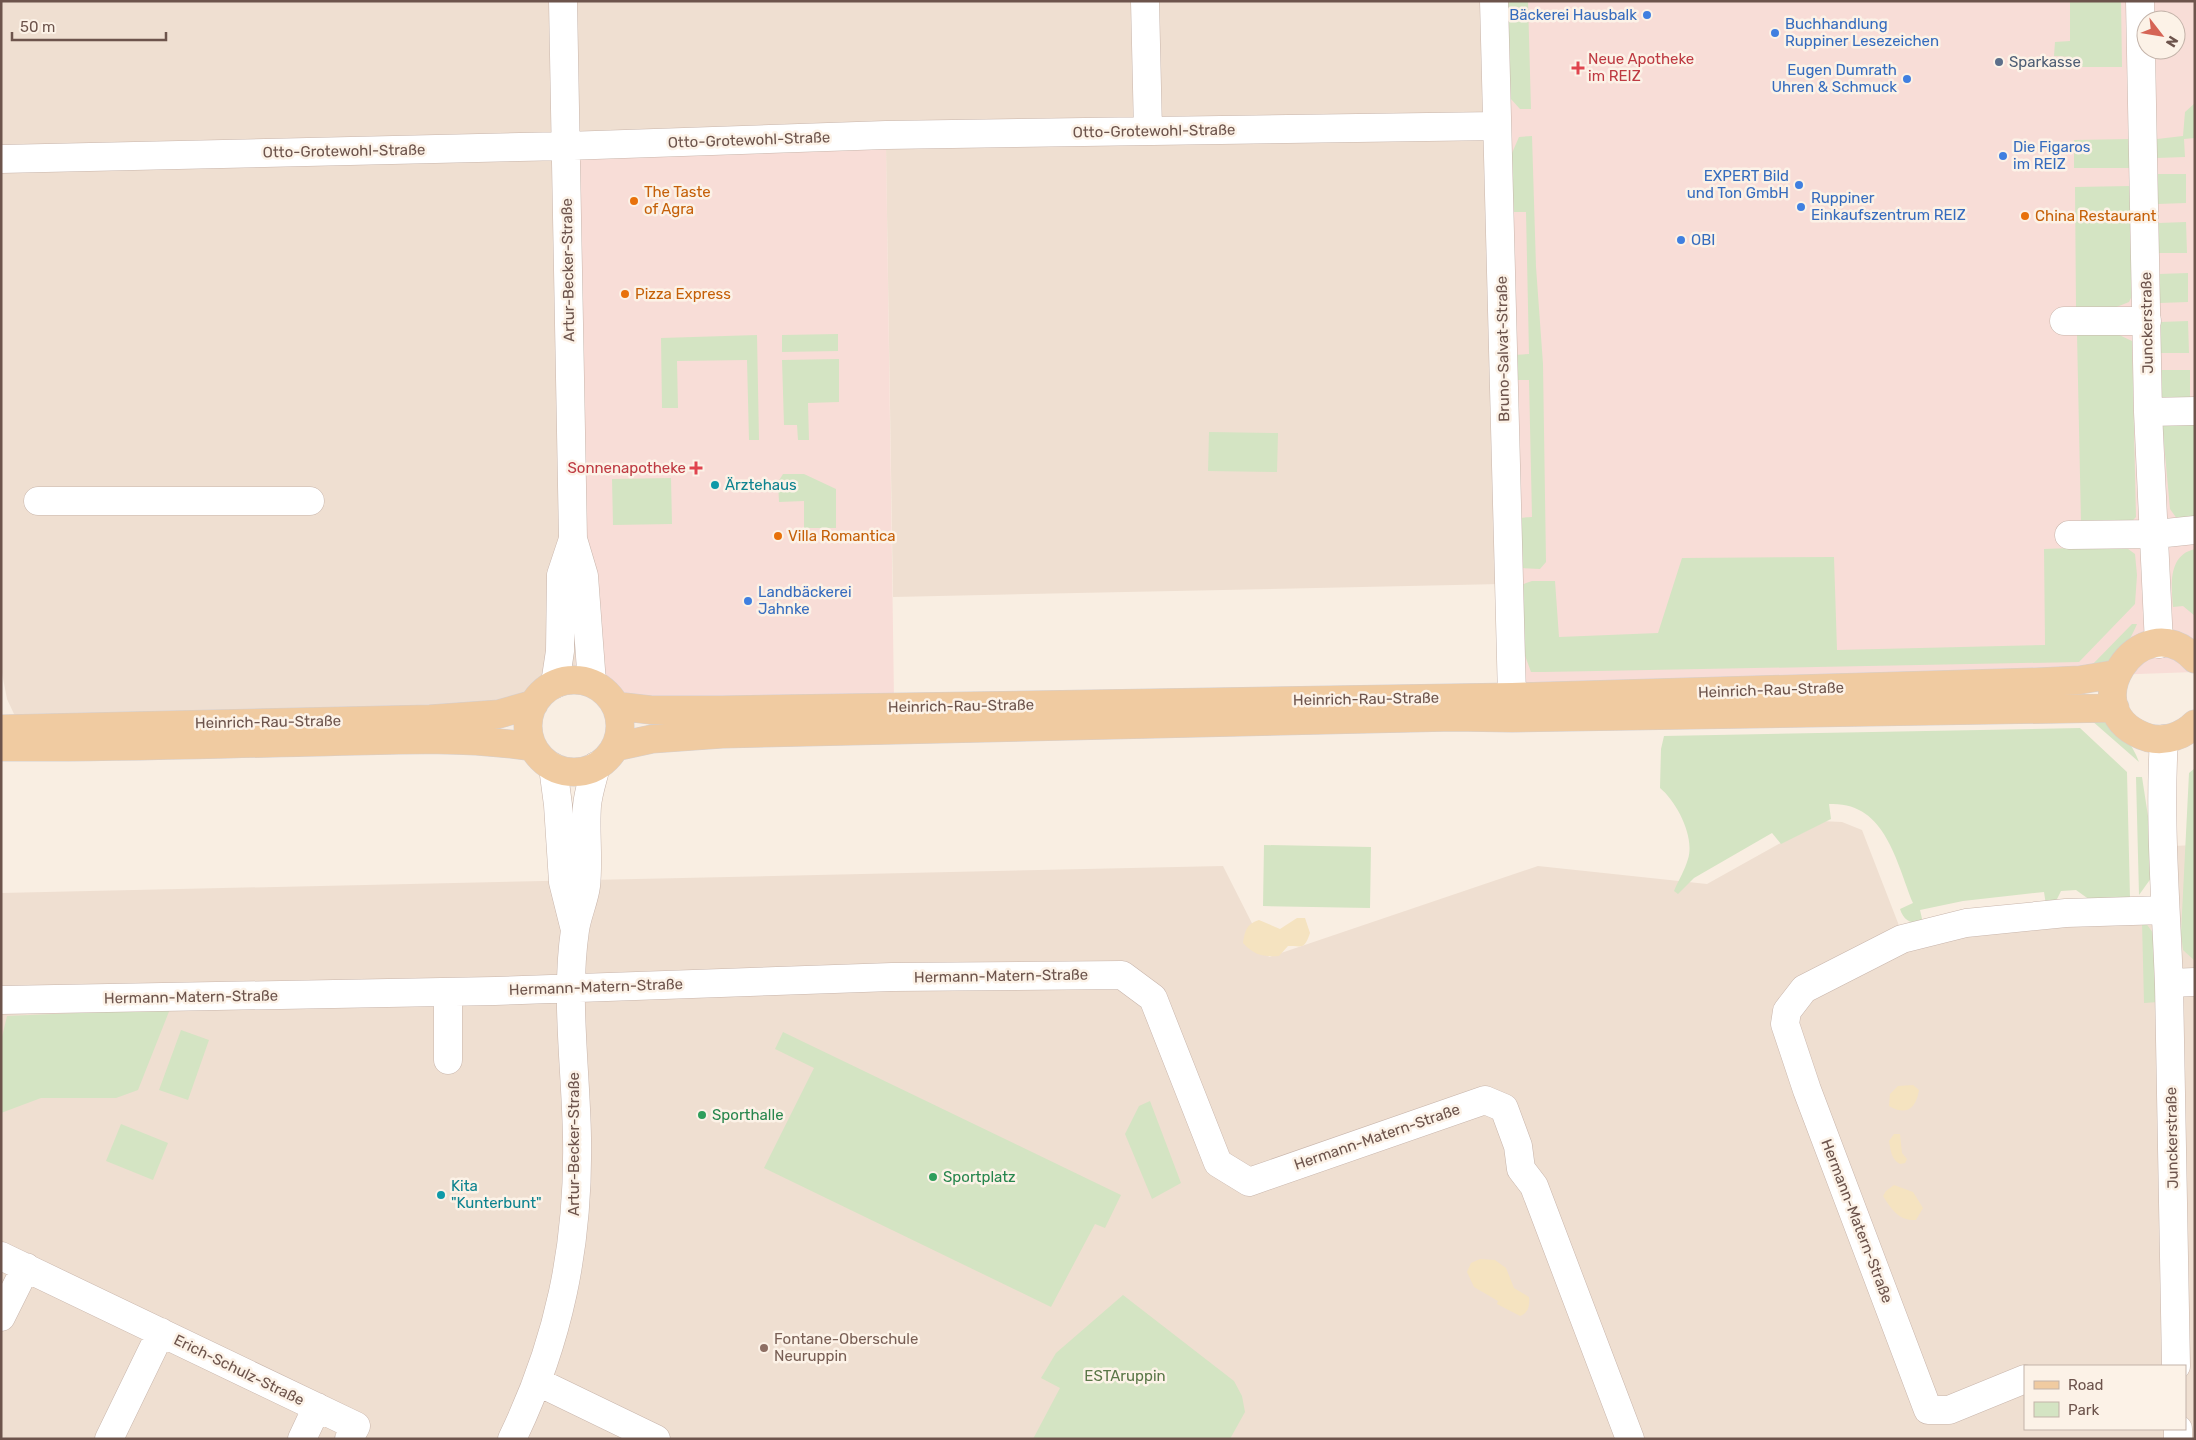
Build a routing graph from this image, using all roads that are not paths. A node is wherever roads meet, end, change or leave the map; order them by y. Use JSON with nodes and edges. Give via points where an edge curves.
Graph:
{"nodes":[{"id":1,"x":563,"y":1,"type":"edge"},
{"id":2,"x":1145,"y":1,"type":"edge"},
{"id":3,"x":1494,"y":1,"type":"edge"},
{"id":4,"x":2140,"y":1,"type":"edge"},
{"id":5,"x":1497,"y":126,"type":"junction"},
{"id":6,"x":1148,"y":131,"type":"junction"},
{"id":7,"x":566,"y":146,"type":"junction"},
{"id":8,"x":1,"y":159,"type":"edge"},
{"id":9,"x":2064,"y":321,"type":"dead end"},
{"id":10,"x":2147,"y":321,"type":"junction"},
{"id":11,"x":2195,"y":411,"type":"edge"},
{"id":12,"x":2148,"y":412,"type":"junction"},
{"id":13,"x":38,"y":501,"type":"dead end"},
{"id":14,"x":310,"y":501,"type":"dead end"},
{"id":15,"x":2195,"y":530,"type":"edge"},
{"id":16,"x":2156,"y":534,"type":"junction"},
{"id":17,"x":2069,"y":535,"type":"dead end"},
{"id":18,"x":573,"y":539,"type":"junction"},
{"id":19,"x":2159,"y":644,"type":"junction"},
{"id":20,"x":2195,"y":659,"type":"edge"},
{"id":21,"x":2116,"y":674,"type":"junction"},
{"id":22,"x":592,"y":683,"type":"junction"},
{"id":23,"x":555,"y":684,"type":"junction"},
{"id":24,"x":1512,"y":697,"type":"junction"},
{"id":25,"x":534,"y":704,"type":"junction"},
{"id":26,"x":616,"y":706,"type":"junction"},
{"id":27,"x":2115,"y":708,"type":"junction"},
{"id":28,"x":2195,"y":724,"type":"edge"},
{"id":29,"x":1,"y":729,"type":"edge"},
{"id":30,"x":2164,"y":739,"type":"junction"},
{"id":31,"x":533,"y":746,"type":"junction"},
{"id":32,"x":1,"y":747,"type":"edge"},
{"id":33,"x":606,"y":756,"type":"junction"},
{"id":34,"x":553,"y":767,"type":"junction"},
{"id":35,"x":2165,"y":910,"type":"junction"},
{"id":36,"x":575,"y":930,"type":"junction"},
{"id":37,"x":2182,"y":982,"type":"edge"},
{"id":38,"x":571,"y":988,"type":"junction"},
{"id":39,"x":448,"y":992,"type":"junction"},
{"id":40,"x":1,"y":1000,"type":"edge"},
{"id":41,"x":448,"y":1060,"type":"dead end"},
{"id":42,"x":1,"y":1256,"type":"edge"},
{"id":43,"x":26,"y":1267,"type":"junction"},
{"id":44,"x":1,"y":1317,"type":"edge"},
{"id":45,"x":161,"y":1332,"type":"junction"},
{"id":46,"x":2176,"y":1365,"type":"edge"},
{"id":47,"x":2024,"y":1379,"type":"edge"},
{"id":48,"x":538,"y":1382,"type":"junction"},
{"id":49,"x":317,"y":1407,"type":"junction"},
{"id":50,"x":109,"y":1439,"type":"edge"},
{"id":51,"x":302,"y":1439,"type":"edge"},
{"id":52,"x":350,"y":1439,"type":"edge"},
{"id":53,"x":512,"y":1439,"type":"edge"},
{"id":54,"x":656,"y":1439,"type":"edge"},
{"id":55,"x":1630,"y":1439,"type":"edge"}],
"edges":[{"from":1,"to":7,"type":"street","name":"Artur-Becker-Straße"},
{"from":2,"to":6,"type":"street"},
{"from":3,"to":5,"type":"street","name":"Bruno-Salvat-Straße"},
{"from":4,"to":10,"type":"street","name":"Junckerstraße"},
{"from":5,"to":6,"type":"street","name":"Otto-Grotewohl-Straße"},
{"from":5,"to":24,"type":"street","name":"Bruno-Salvat-Straße"},
{"from":6,"to":7,"type":"street","name":"Otto-Grotewohl-Straße","via":[[886,135]]},
{"from":7,"to":8,"type":"street","name":"Otto-Grotewohl-Straße"},
{"from":7,"to":18,"type":"street","name":"Artur-Becker-Straße"},
{"from":9,"to":10,"type":"street"},
{"from":10,"to":12,"type":"street","name":"Junckerstraße"},
{"from":11,"to":12,"type":"street"},
{"from":12,"to":16,"type":"street","name":"Junckerstraße"},
{"from":13,"to":14,"type":"street"},
{"from":15,"to":16,"type":"street"},
{"from":16,"to":17,"type":"street"},
{"from":16,"to":19,"type":"street","name":"Junckerstraße"},
{"from":18,"to":22,"type":"street","name":"Artur-Becker-Straße","via":[[584,576]]},
{"from":18,"to":23,"type":"street","name":"Artur-Becker-Straße","via":[[561,575],[560,651]]},
{"from":19,"to":20,"type":"main road","via":[[2182,649]]},
{"from":19,"to":21,"type":"main road","via":[[2144,647],[2131,655]]},
{"from":21,"to":24,"type":"main road","name":"Heinrich-Rau-Straße","via":[[2037,682]]},
{"from":21,"to":27,"type":"main road"},
{"from":22,"to":23,"type":"main road","via":[[567,680]]},
{"from":22,"to":26,"type":"main road","via":[[602,689]]},
{"from":23,"to":25,"type":"main road","via":[[542,692]]},
{"from":24,"to":26,"type":"main road","name":"Heinrich-Rau-Straße","via":[[722,710],[651,710]]},
{"from":25,"to":29,"type":"main road","name":"Heinrich-Rau-Straße","via":[[499,714],[430,719]]},
{"from":25,"to":31,"type":"main road","via":[[529,718]]},
{"from":26,"to":33,"type":"main road","via":[[620,734]]},
{"from":27,"to":30,"type":"main road","via":[[2132,730],[2153,739]]},
{"from":27,"to":33,"type":"main road","name":"Heinrich-Rau-Straße","via":[[1454,717],[722,734],[652,739]]},
{"from":28,"to":30,"type":"main road","via":[[2184,733]]},
{"from":30,"to":35,"type":"street","name":"Junckerstraße"},
{"from":31,"to":32,"type":"main road","name":"Heinrich-Rau-Straße","via":[[499,741],[429,739]]},
{"from":31,"to":34,"type":"main road"},
{"from":33,"to":34,"type":"main road","via":[[582,771]]},
{"from":33,"to":36,"type":"street","name":"Artur-Becker-Straße","via":[[587,805],[586,885]]},
{"from":34,"to":36,"type":"street","name":"Artur-Becker-Straße","via":[[563,882]]},
{"from":35,"to":37,"type":"street","name":"Junckerstraße"},
{"from":35,"to":47,"type":"street","name":"Hermann-Matern-Straße","via":[[2066,913],[1966,923],[1902,939],[1804,989],[1787,1011],[1785,1024],[1808,1090],[1928,1410],[1949,1410]]},
{"from":36,"to":38,"type":"street","name":"Artur-Becker-Straße"},
{"from":37,"to":46,"type":"street","name":"Junckerstraße"},
{"from":38,"to":39,"type":"street","name":"Hermann-Matern-Straße"},
{"from":38,"to":48,"type":"street","name":"Artur-Becker-Straße","via":[[576,1196],[562,1299]]},
{"from":38,"to":55,"type":"street","name":"Hermann-Matern-Straße","via":[[892,977],[1122,975],[1153,998],[1218,1164],[1249,1182],[1484,1100],[1504,1108],[1518,1146],[1521,1169],[1534,1186]]},
{"from":39,"to":40,"type":"street","name":"Hermann-Matern-Straße"},
{"from":39,"to":41,"type":"street"},
{"from":42,"to":43,"type":"street","name":"Erich-Schulz-Straße"},
{"from":43,"to":44,"type":"street"},
{"from":43,"to":45,"type":"street","name":"Erich-Schulz-Straße"},
{"from":45,"to":49,"type":"street","name":"Erich-Schulz-Straße"},
{"from":45,"to":50,"type":"street","name":"Erich-Schulz-Straße"},
{"from":48,"to":53,"type":"street","name":"Artur-Becker-Straße"},
{"from":48,"to":54,"type":"street"},
{"from":49,"to":51,"type":"street","name":"Erich-Schulz-Straße"},
{"from":49,"to":52,"type":"street","name":"Erich-Schulz-Straße","via":[[356,1426]]}]}
